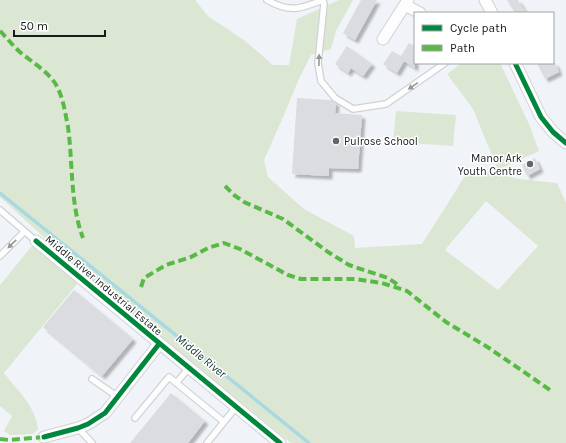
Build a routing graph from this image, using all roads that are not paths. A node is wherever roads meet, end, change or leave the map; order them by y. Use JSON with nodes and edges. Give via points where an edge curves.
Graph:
{"nodes":[{"id":1,"x":267,"y":0,"type":"edge"},
{"id":2,"x":323,"y":0,"type":"edge"},
{"id":3,"x":485,"y":0,"type":"edge"},
{"id":4,"x":407,"y":2,"type":"edge"},
{"id":5,"x":419,"y":12,"type":"edge"},
{"id":6,"x":491,"y":12,"type":"edge"},
{"id":7,"x":384,"y":39,"type":"dead end"},
{"id":8,"x":444,"y":64,"type":"edge"},
{"id":9,"x":516,"y":64,"type":"edge"},
{"id":10,"x":566,"y":143,"type":"edge"},
{"id":11,"x":0,"y":210,"type":"edge"},
{"id":12,"x":24,"y":232,"type":"junction"},
{"id":13,"x":36,"y":241,"type":"joint"},
{"id":14,"x":0,"y":256,"type":"edge"},
{"id":15,"x":159,"y":344,"type":"junction"},
{"id":16,"x":189,"y":368,"type":"junction"},
{"id":17,"x":92,"y":379,"type":"dead end"},
{"id":18,"x":176,"y":383,"type":"junction"},
{"id":19,"x":118,"y":398,"type":"junction"},
{"id":20,"x":236,"y":407,"type":"junction"},
{"id":21,"x":135,"y":418,"type":"dead end"},
{"id":22,"x":224,"y":422,"type":"junction"},
{"id":23,"x":78,"y":428,"type":"junction"},
{"id":24,"x":44,"y":437,"type":"dead end"},
{"id":25,"x":92,"y":443,"type":"edge"},
{"id":26,"x":207,"y":443,"type":"edge"},
{"id":27,"x":280,"y":443,"type":"edge"}],
"edges":[{"from":1,"to":2,"type":"lane","via":[[293,9]]},
{"from":8,"to":2,"type":"lane","one_way":true,"via":[[386,104],[353,108],[336,98],[320,80],[318,63]]},
{"from":3,"to":6,"type":"street"},
{"from":4,"to":5,"type":"street"},
{"from":4,"to":7,"type":"street"},
{"from":9,"to":10,"type":"street","via":[[542,117],[553,132]]},
{"from":11,"to":12,"type":"lane"},
{"from":12,"to":13,"type":"lane"},
{"from":12,"to":14,"type":"lane","one_way":true},
{"from":13,"to":15,"type":"street","name":"Middle River Industrial Estate"},
{"from":15,"to":16,"type":"street","name":"Middle River Industrial Estate"},
{"from":15,"to":19,"type":"street","name":"Middle River Industrial Estate"},
{"from":16,"to":18,"type":"lane"},
{"from":16,"to":20,"type":"street","name":"Middle River Industrial Estate"},
{"from":17,"to":19,"type":"lane"},
{"from":18,"to":21,"type":"lane","via":[[169,377]]},
{"from":18,"to":22,"type":"lane"},
{"from":19,"to":23,"type":"street","name":"Middle River Industrial Estate","via":[[105,413]]},
{"from":20,"to":22,"type":"lane"},
{"from":20,"to":27,"type":"street","name":"Middle River Industrial Estate"},
{"from":22,"to":26,"type":"lane"},
{"from":23,"to":24,"type":"street","name":"Middle River Industrial Estate"},
{"from":23,"to":25,"type":"lane"}]}
